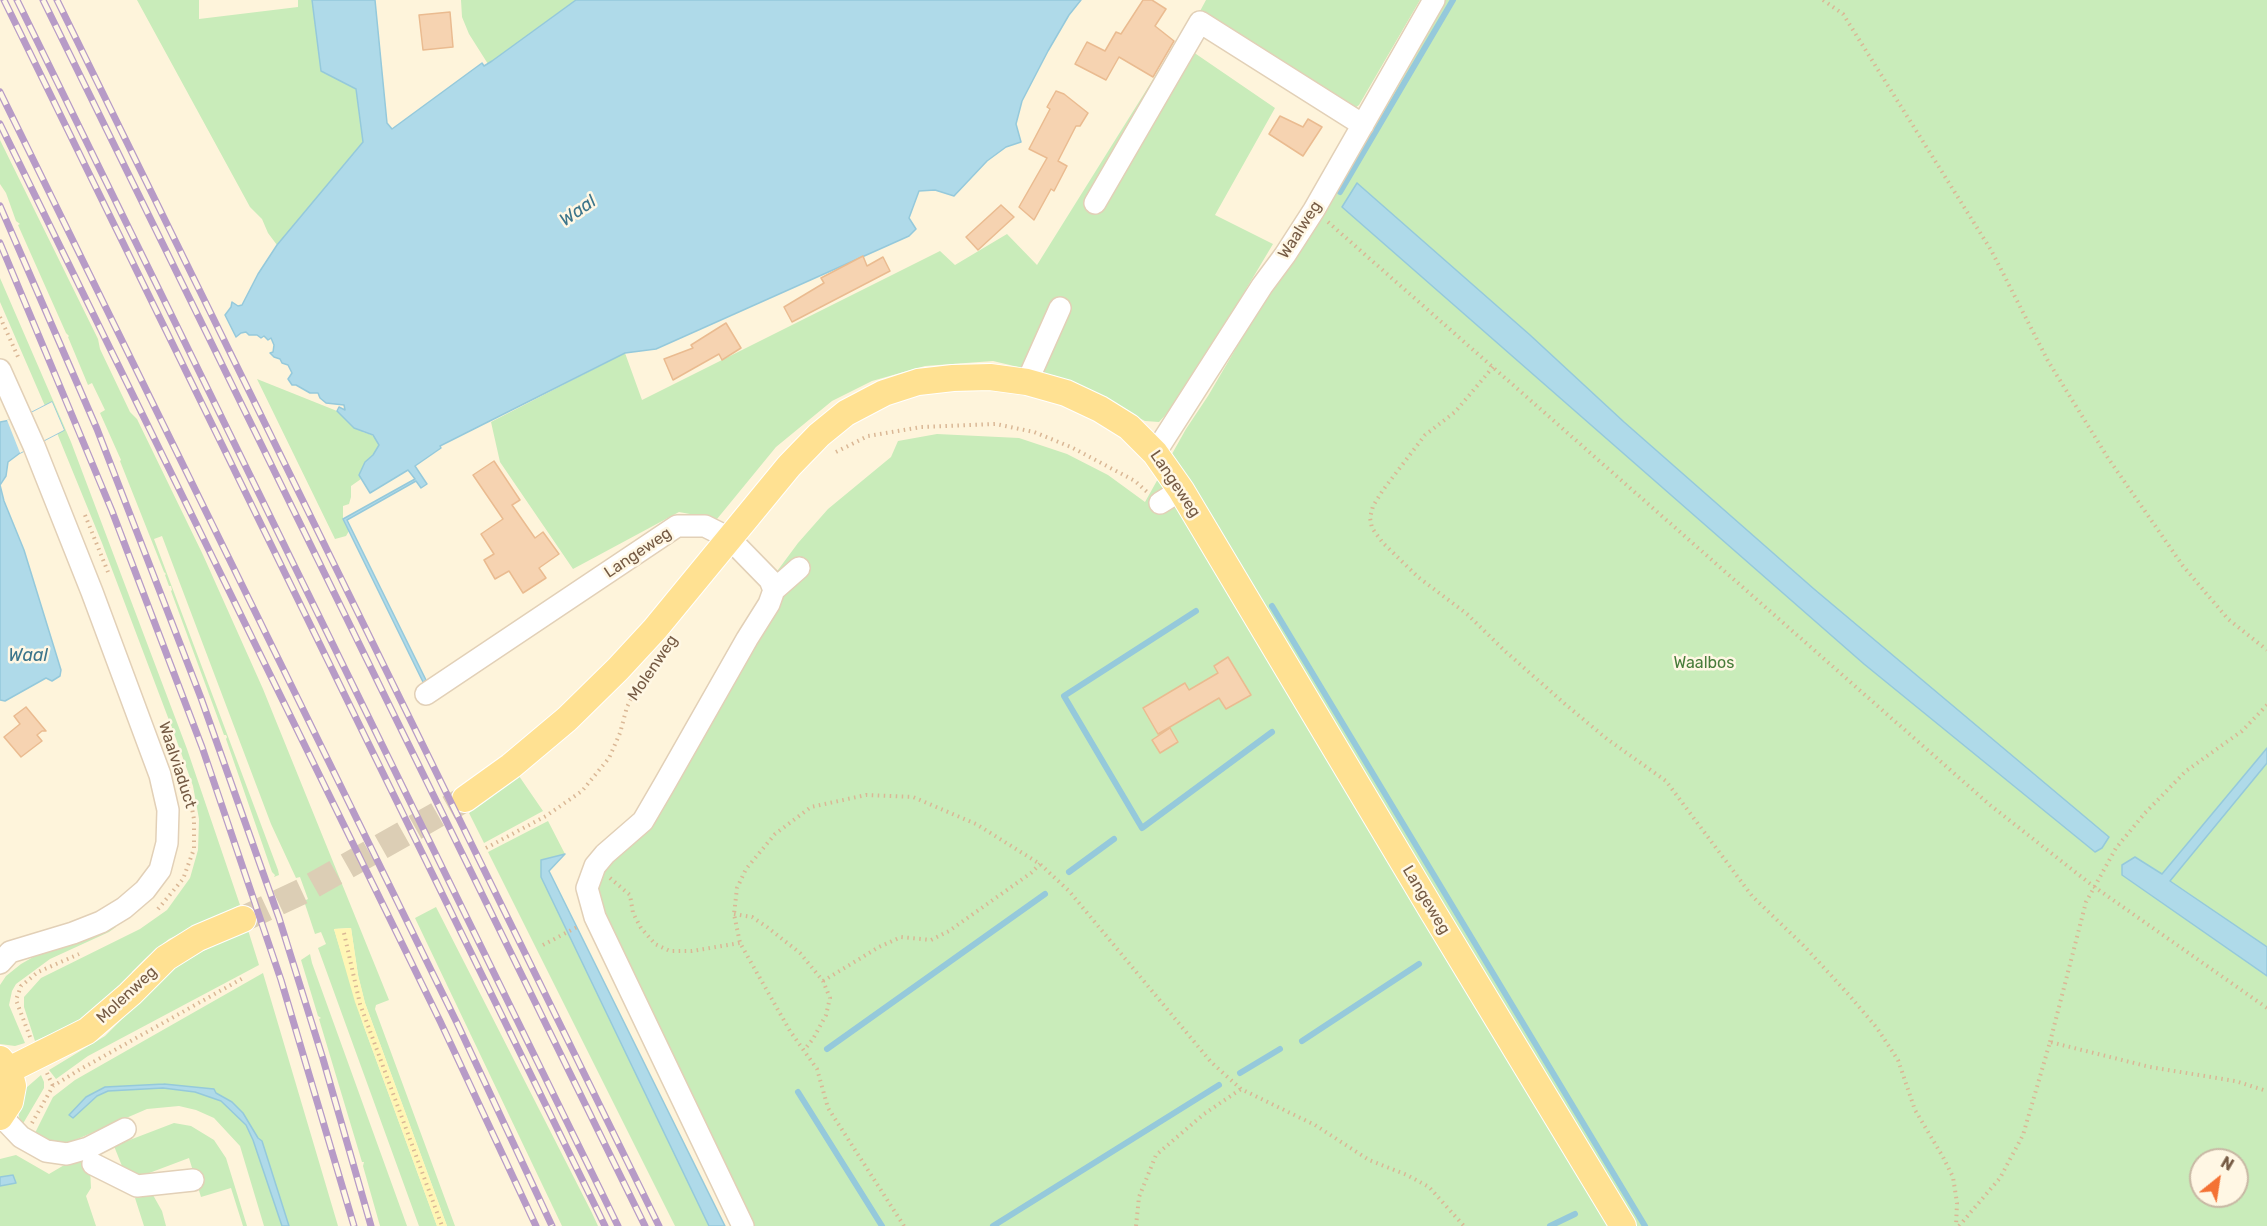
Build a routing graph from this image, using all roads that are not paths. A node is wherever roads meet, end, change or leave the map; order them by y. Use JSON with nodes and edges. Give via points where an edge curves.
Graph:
{"nodes":[{"id":1,"x":1434,"y":0,"type":"edge"},
{"id":2,"x":1363,"y":125,"type":"junction"},
{"id":3,"x":1095,"y":203,"type":"dead end"},
{"id":4,"x":1060,"y":309,"type":"dead end"},
{"id":5,"x":0,"y":370,"type":"edge"},
{"id":6,"x":1027,"y":382,"type":"junction"},
{"id":7,"x":1155,"y":453,"type":"junction"},
{"id":8,"x":729,"y":538,"type":"junction"},
{"id":9,"x":800,"y":568,"type":"dead end"},
{"id":10,"x":774,"y":590,"type":"junction"},
{"id":11,"x":426,"y":694,"type":"dead end"},
{"id":12,"x":465,"y":800,"type":"tunnel mouth"},
{"id":13,"x":243,"y":919,"type":"tunnel mouth"},
{"id":14,"x":0,"y":963,"type":"edge"},
{"id":15,"x":5,"y":1064,"type":"edge"},
{"id":16,"x":1,"y":1116,"type":"edge"},
{"id":17,"x":125,"y":1129,"type":"dead end"},
{"id":18,"x":90,"y":1156,"type":"junction"},
{"id":19,"x":193,"y":1180,"type":"dead end"},
{"id":20,"x":743,"y":1226,"type":"edge"},
{"id":21,"x":1623,"y":1226,"type":"edge"}],
"edges":[{"from":1,"to":2,"type":"street","name":"Waalweg"},
{"from":2,"to":3,"type":"street","via":[[1200,22]]},
{"from":2,"to":7,"type":"street","name":"Waalweg","via":[[1314,210]]},
{"from":4,"to":6,"type":"street"},
{"from":5,"to":14,"type":"street","name":"Waalviaduct","via":[[92,592],[160,775],[168,810],[167,843],[160,870],[145,890],[101,922],[10,952]]},
{"from":6,"to":7,"type":"main road","name":"Langeweg","via":[[1066,393],[1100,409],[1129,427]]},
{"from":6,"to":8,"type":"main road","name":"Langeweg","via":[[954,378],[918,382],[884,393],[846,413],[819,435]]},
{"from":7,"to":21,"type":"main road","name":"Langeweg","via":[[1171,496],[1427,902]]},
{"from":8,"to":10,"type":"street","via":[[770,580]]},
{"from":8,"to":11,"type":"street","name":"Langeweg","via":[[705,526],[677,526]]},
{"from":8,"to":12,"type":"main road","name":"Molenweg","via":[[655,629],[596,691],[511,766]]},
{"from":9,"to":10,"type":"street"},
{"from":10,"to":20,"type":"street","via":[[770,604],[643,821],[604,854],[595,866],[588,888],[595,917]]},
{"from":13,"to":15,"type":"main road","name":"Molenweg","via":[[198,938],[166,958],[87,1031],[39,1055]]},
{"from":15,"to":16,"type":"main road","via":[[13,1094]]},
{"from":16,"to":18,"type":"street","via":[[21,1137],[46,1151]]},
{"from":17,"to":18,"type":"street"},
{"from":18,"to":19,"type":"street","via":[[137,1186]]}]}
